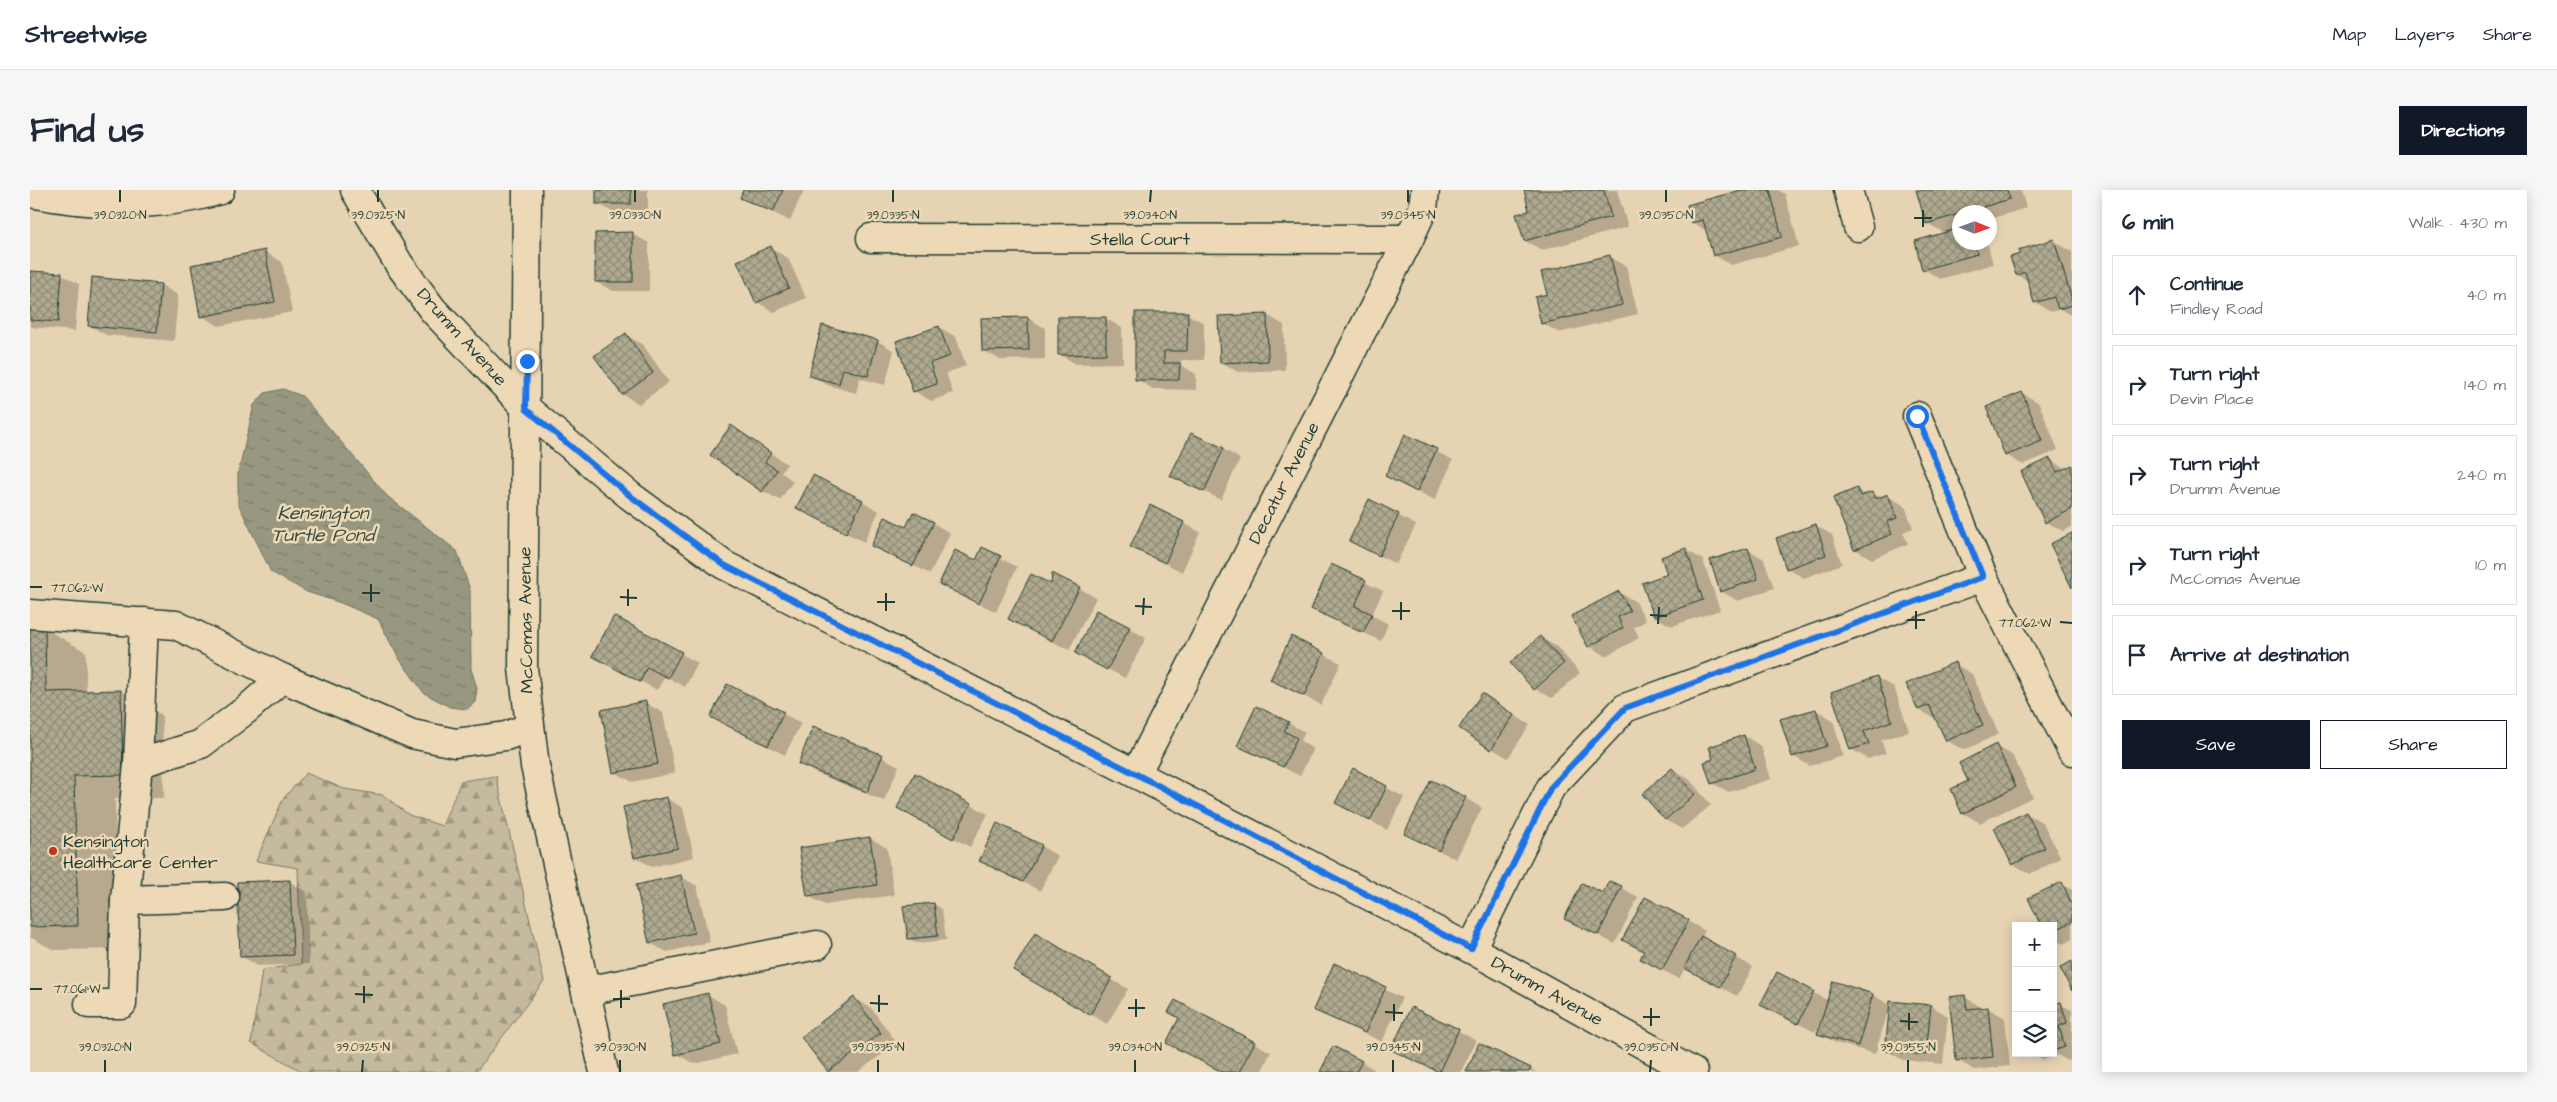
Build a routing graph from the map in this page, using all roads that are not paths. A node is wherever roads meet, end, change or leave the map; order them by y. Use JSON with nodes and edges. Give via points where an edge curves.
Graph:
{"nodes":[{"id":1,"x":220,"y":190,"type":"edge"},
{"id":2,"x":355,"y":190,"type":"edge"},
{"id":3,"x":527,"y":190,"type":"edge"},
{"id":4,"x":1425,"y":190,"type":"edge"},
{"id":5,"x":1848,"y":190,"type":"edge"},
{"id":6,"x":30,"y":193,"type":"edge"},
{"id":7,"x":1858,"y":227,"type":"dead end"},
{"id":8,"x":870,"y":238,"type":"dead end"},
{"id":9,"x":1409,"y":239,"type":"junction"},
{"id":10,"x":526,"y":409,"type":"junction"},
{"id":11,"x":1917,"y":416,"type":"dead end"},
{"id":12,"x":1983,"y":577,"type":"junction"},
{"id":13,"x":30,"y":614,"type":"edge"},
{"id":14,"x":144,"y":622,"type":"junction"},
{"id":15,"x":282,"y":678,"type":"junction"},
{"id":16,"x":530,"y":727,"type":"junction"},
{"id":17,"x":2072,"y":751,"type":"edge"},
{"id":18,"x":138,"y":764,"type":"junction"},
{"id":19,"x":1136,"y":774,"type":"junction"},
{"id":20,"x":225,"y":897,"type":"dead end"},
{"id":21,"x":125,"y":900,"type":"junction"},
{"id":22,"x":817,"y":945,"type":"dead end"},
{"id":23,"x":1471,"y":949,"type":"junction"},
{"id":24,"x":586,"y":991,"type":"junction"},
{"id":25,"x":89,"y":1004,"type":"dead end"},
{"id":26,"x":604,"y":1072,"type":"edge"},
{"id":27,"x":1693,"y":1072,"type":"edge"}],
"edges":[{"from":1,"to":6,"type":"street","via":[[195,197],[123,204],[72,201]]},
{"from":2,"to":10,"type":"street","name":"Drumm Avenue","via":[[399,264],[434,310]]},
{"from":3,"to":10,"type":"street","name":"McComas Avenue"},
{"from":4,"to":9,"type":"street","name":"Decatur Avenue","via":[[1423,209]]},
{"from":5,"to":7,"type":"street"},
{"from":8,"to":9,"type":"street","name":"Stella Court"},
{"from":9,"to":19,"type":"street","name":"Decatur Avenue"},
{"from":10,"to":16,"type":"street","name":"McComas Avenue","via":[[523,668]]},
{"from":10,"to":19,"type":"street","name":"Drumm Avenue","via":[[629,495],[724,565]]},
{"from":11,"to":12,"type":"street"},
{"from":12,"to":17,"type":"street"},
{"from":12,"to":23,"type":"street","via":[[1625,708],[1551,787]]},
{"from":13,"to":14,"type":"street"},
{"from":14,"to":15,"type":"street","via":[[176,624]]},
{"from":14,"to":18,"type":"street"},
{"from":15,"to":16,"type":"street","via":[[412,734],[455,743],[506,736]]},
{"from":15,"to":18,"type":"street","via":[[201,744]]},
{"from":16,"to":24,"type":"street","name":"McComas Avenue","via":[[535,766]]},
{"from":18,"to":21,"type":"street"},
{"from":19,"to":23,"type":"street","name":"Drumm Avenue"},
{"from":20,"to":21,"type":"street"},
{"from":21,"to":25,"type":"street","via":[[122,1004]]},
{"from":22,"to":24,"type":"street"},
{"from":23,"to":27,"type":"street","name":"Drumm Avenue"},
{"from":24,"to":26,"type":"street","name":"McComas Avenue"}]}
